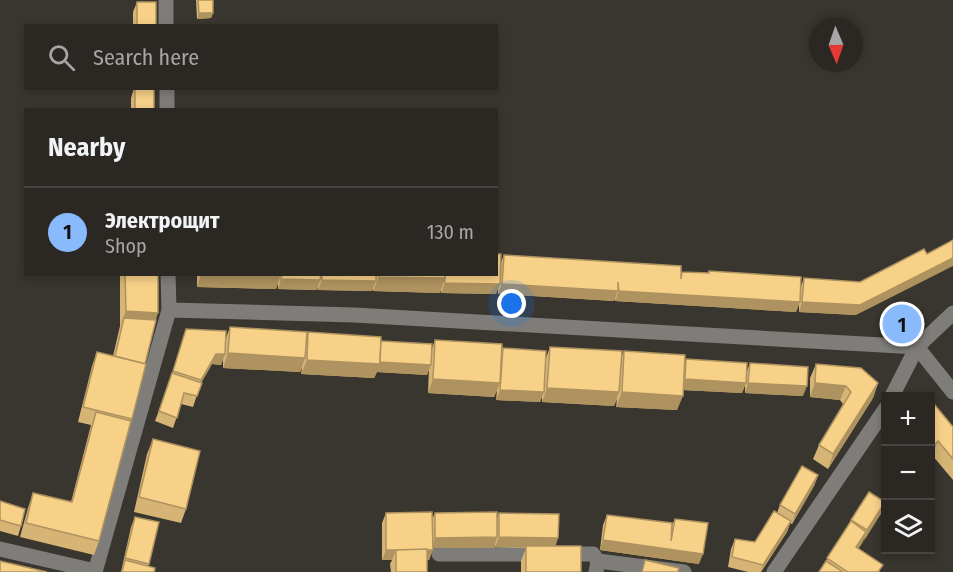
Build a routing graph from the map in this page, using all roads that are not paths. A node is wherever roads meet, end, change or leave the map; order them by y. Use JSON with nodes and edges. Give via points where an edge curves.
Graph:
{"nodes":[{"id":1,"x":166,"y":0,"type":"edge"},
{"id":2,"x":166,"y":24,"type":"edge"},
{"id":3,"x":167,"y":90,"type":"edge"},
{"id":4,"x":167,"y":108,"type":"edge"},
{"id":5,"x":168,"y":276,"type":"edge"},
{"id":6,"x":169,"y":310,"type":"junction"},
{"id":7,"x":953,"y":313,"type":"edge"},
{"id":8,"x":917,"y":347,"type":"junction"},
{"id":9,"x":894,"y":392,"type":"edge"},
{"id":10,"x":953,"y":392,"type":"edge"},
{"id":11,"x":881,"y":414,"type":"edge"},
{"id":12,"x":0,"y":549,"type":"edge"},
{"id":13,"x":439,"y":554,"type":"dead end"},
{"id":14,"x":597,"y":566,"type":"edge"},
{"id":15,"x":95,"y":571,"type":"edge"},
{"id":16,"x":684,"y":572,"type":"edge"},
{"id":17,"x":774,"y":572,"type":"edge"}],
"edges":[{"from":1,"to":2,"type":"street"},
{"from":3,"to":4,"type":"street"},
{"from":5,"to":6,"type":"street"},
{"from":6,"to":8,"type":"street","via":[[354,315]]},
{"from":6,"to":15,"type":"street"},
{"from":7,"to":8,"type":"street"},
{"from":8,"to":9,"type":"street"},
{"from":8,"to":10,"type":"street"},
{"from":11,"to":17,"type":"street"},
{"from":12,"to":15,"type":"street"},
{"from":13,"to":14,"type":"street","via":[[593,554]]},
{"from":14,"to":16,"type":"street"}]}
